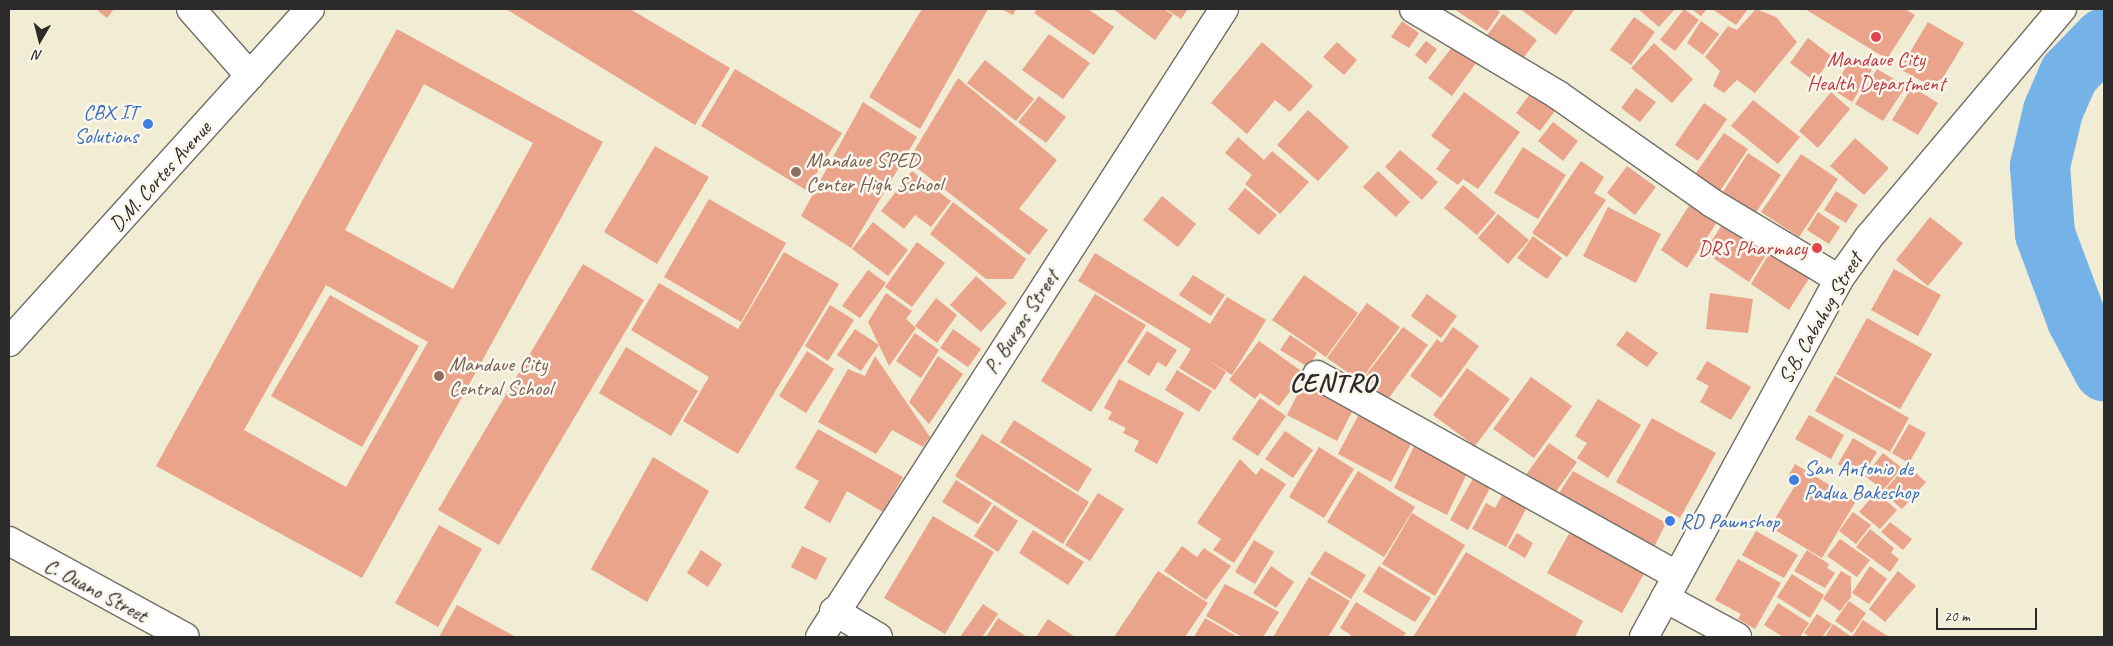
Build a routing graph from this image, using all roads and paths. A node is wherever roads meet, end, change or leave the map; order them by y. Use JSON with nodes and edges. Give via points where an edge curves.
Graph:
{"nodes":[{"id":1,"x":191,"y":9,"type":"edge"},
{"id":2,"x":310,"y":9,"type":"edge"},
{"id":3,"x":1224,"y":9,"type":"edge"},
{"id":4,"x":1414,"y":9,"type":"edge"},
{"id":5,"x":2062,"y":9,"type":"edge"},
{"id":6,"x":250,"y":76,"type":"junction"},
{"id":7,"x":1839,"y":279,"type":"junction"},
{"id":8,"x":9,"y":342,"type":"edge"},
{"id":9,"x":1317,"y":375,"type":"dead end"},
{"id":10,"x":9,"y":541,"type":"edge"},
{"id":11,"x":1671,"y":587,"type":"junction"},
{"id":12,"x":834,"y":611,"type":"junction"},
{"id":13,"x":185,"y":637,"type":"edge"},
{"id":14,"x":820,"y":637,"type":"edge"},
{"id":15,"x":878,"y":637,"type":"edge"},
{"id":16,"x":1644,"y":637,"type":"edge"},
{"id":17,"x":1737,"y":637,"type":"edge"}],
"edges":[{"from":1,"to":6,"type":"main road"},
{"from":2,"to":6,"type":"main road","name":"D.M. Cortes Avenue"},
{"from":3,"to":12,"type":"main road","name":"P. Burgos Street"},
{"from":4,"to":7,"type":"main road","via":[[1558,95],[1712,203]]},
{"from":5,"to":7,"type":"main road","name":"S.B. Cabahug Street","via":[[1870,237]]},
{"from":6,"to":8,"type":"main road","name":"D.M. Cortes Avenue"},
{"from":7,"to":11,"type":"main road","name":"S.B. Cabahug Street"},
{"from":9,"to":11,"type":"main road"},
{"from":10,"to":13,"type":"main road","name":"C. Ouano Street"},
{"from":11,"to":16,"type":"main road","name":"S.B. Cabahug Street"},
{"from":11,"to":17,"type":"main road"},
{"from":12,"to":14,"type":"main road","name":"P. Burgos Street"},
{"from":12,"to":15,"type":"main road"}]}
